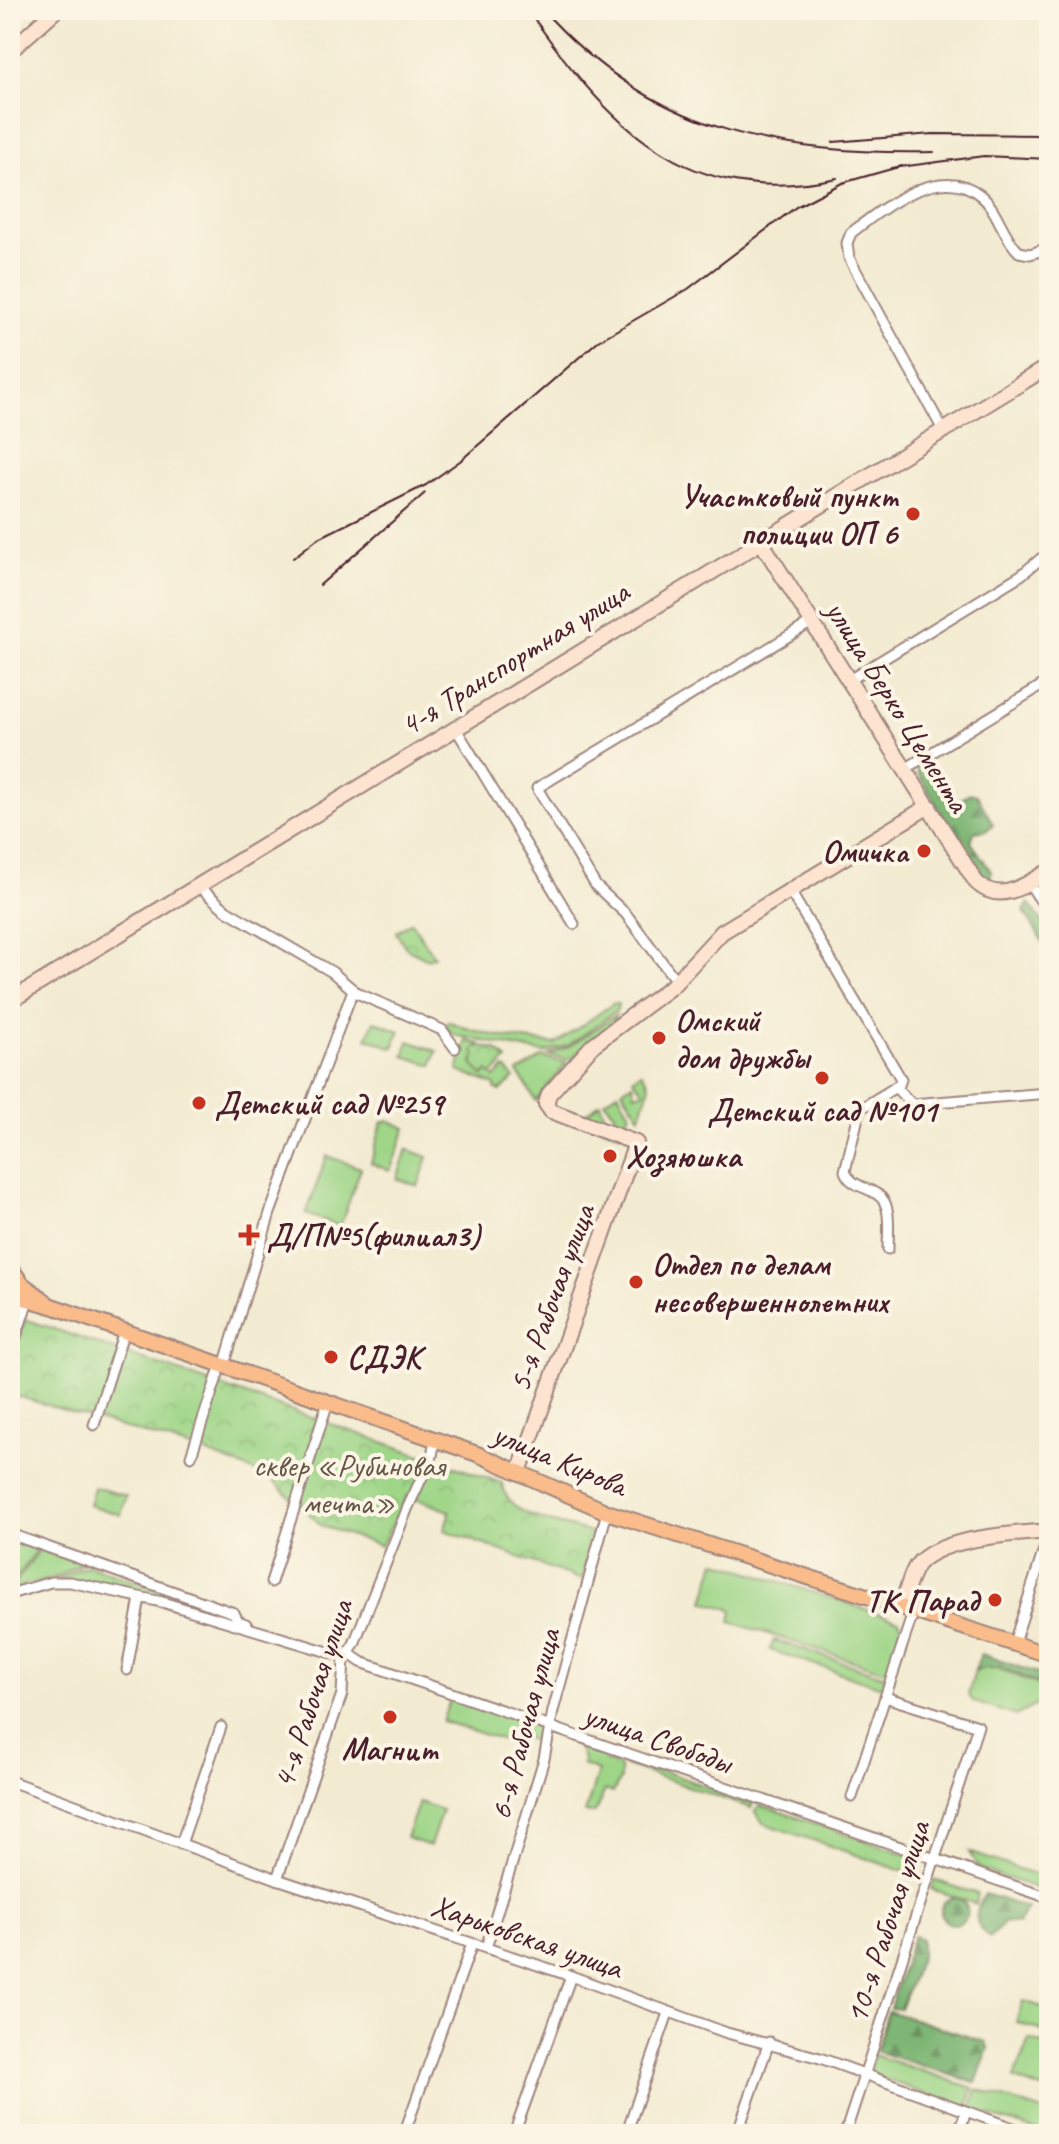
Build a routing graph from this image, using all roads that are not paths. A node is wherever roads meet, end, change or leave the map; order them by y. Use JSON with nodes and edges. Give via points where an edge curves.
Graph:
{"nodes":[{"id":1,"x":56,"y":10,"type":"edge"},
{"id":2,"x":10,"y":51,"type":"edge"},
{"id":3,"x":1049,"y":248,"type":"edge"},
{"id":4,"x":1049,"y":366,"type":"edge"},
{"id":5,"x":943,"y":430,"type":"junction"},
{"id":6,"x":760,"y":540,"type":"junction"},
{"id":7,"x":1049,"y":552,"type":"edge"},
{"id":8,"x":812,"y":622,"type":"junction"},
{"id":9,"x":849,"y":680,"type":"junction"},
{"id":10,"x":1049,"y":681,"type":"edge"},
{"id":11,"x":455,"y":727,"type":"junction"},
{"id":12,"x":905,"y":769,"type":"junction"},
{"id":13,"x":929,"y":806,"type":"junction"},
{"id":14,"x":1049,"y":871,"type":"edge"},
{"id":15,"x":1029,"y":883,"type":"junction"},
{"id":16,"x":197,"y":885,"type":"junction"},
{"id":17,"x":790,"y":891,"type":"junction"},
{"id":18,"x":1049,"y":913,"type":"edge"},
{"id":19,"x":574,"y":924,"type":"dead end"},
{"id":20,"x":677,"y":982,"type":"junction"},
{"id":21,"x":353,"y":990,"type":"junction"},
{"id":22,"x":10,"y":1001,"type":"edge"},
{"id":23,"x":455,"y":1048,"type":"dead end"},
{"id":24,"x":895,"y":1087,"type":"junction"},
{"id":25,"x":1049,"y":1093,"type":"edge"},
{"id":26,"x":888,"y":1249,"type":"dead end"},
{"id":27,"x":10,"y":1267,"type":"edge"},
{"id":28,"x":10,"y":1294,"type":"edge"},
{"id":29,"x":28,"y":1300,"type":"junction"},
{"id":30,"x":52,"y":1305,"type":"junction"},
{"id":31,"x":124,"y":1331,"type":"junction"},
{"id":32,"x":10,"y":1355,"type":"edge"},
{"id":33,"x":223,"y":1366,"type":"junction"},
{"id":34,"x":328,"y":1402,"type":"junction"},
{"id":35,"x":94,"y":1425,"type":"dead end"},
{"id":36,"x":435,"y":1439,"type":"junction"},
{"id":37,"x":191,"y":1456,"type":"dead end"},
{"id":38,"x":519,"y":1472,"type":"junction"},
{"id":39,"x":607,"y":1512,"type":"junction"},
{"id":40,"x":1049,"y":1533,"type":"edge"},
{"id":41,"x":10,"y":1534,"type":"edge"},
{"id":42,"x":271,"y":1582,"type":"dead end"},
{"id":43,"x":10,"y":1594,"type":"edge"},
{"id":44,"x":140,"y":1598,"type":"junction"},
{"id":45,"x":908,"y":1608,"type":"junction"},
{"id":46,"x":251,"y":1628,"type":"junction"},
{"id":47,"x":1014,"y":1643,"type":"junction"},
{"id":48,"x":348,"y":1653,"type":"junction"},
{"id":49,"x":1049,"y":1655,"type":"edge"},
{"id":50,"x":127,"y":1670,"type":"dead end"},
{"id":51,"x":885,"y":1697,"type":"junction"},
{"id":52,"x":221,"y":1727,"type":"dead end"},
{"id":53,"x":549,"y":1727,"type":"junction"},
{"id":54,"x":10,"y":1781,"type":"edge"},
{"id":55,"x":852,"y":1797,"type":"dead end"},
{"id":56,"x":181,"y":1844,"type":"junction"},
{"id":57,"x":934,"y":1859,"type":"junction"},
{"id":58,"x":277,"y":1879,"type":"junction"},
{"id":59,"x":1049,"y":1898,"type":"edge"},
{"id":60,"x":472,"y":1944,"type":"junction"},
{"id":61,"x":486,"y":1948,"type":"junction"},
{"id":62,"x":571,"y":1976,"type":"junction"},
{"id":63,"x":668,"y":2013,"type":"junction"},
{"id":64,"x":769,"y":2042,"type":"junction"},
{"id":65,"x":865,"y":2075,"type":"junction"},
{"id":66,"x":966,"y":2112,"type":"junction"},
{"id":67,"x":404,"y":2134,"type":"edge"},
{"id":68,"x":514,"y":2134,"type":"edge"},
{"id":69,"x":626,"y":2134,"type":"edge"},
{"id":70,"x":737,"y":2134,"type":"edge"},
{"id":71,"x":845,"y":2134,"type":"edge"},
{"id":72,"x":958,"y":2134,"type":"edge"},
{"id":73,"x":1029,"y":2134,"type":"edge"}],
"edges":[{"from":1,"to":2,"type":"main road"},
{"from":3,"to":5,"type":"street","via":[[1019,252],[980,194],[947,183],[920,188],[851,233],[849,258]]},
{"from":4,"to":5,"type":"main road","name":"4-я Транспортная улица"},
{"from":5,"to":6,"type":"main road","name":"4-я Транспортная улица"},
{"from":6,"to":8,"type":"main road","name":"улица Берко Цемента"},
{"from":6,"to":11,"type":"main road","name":"4-я Транспортная улица"},
{"from":7,"to":9,"type":"street","via":[[1021,575]]},
{"from":8,"to":9,"type":"main road","name":"улица Берко Цемента"},
{"from":8,"to":20,"type":"street","via":[[537,788],[596,886],[626,914]]},
{"from":9,"to":12,"type":"main road","name":"улица Берко Цемента"},
{"from":10,"to":12,"type":"street"},
{"from":11,"to":16,"type":"main road","name":"4-я Транспортная улица"},
{"from":11,"to":19,"type":"street"},
{"from":12,"to":13,"type":"main road","name":"улица Берко Цемента"},
{"from":13,"to":15,"type":"main road","name":"улица Берко Цемента","via":[[976,882],[995,894]]},
{"from":13,"to":17,"type":"main road"},
{"from":14,"to":15,"type":"main road"},
{"from":15,"to":18,"type":"street"},
{"from":16,"to":21,"type":"street","via":[[226,910],[321,965]]},
{"from":16,"to":22,"type":"main road","name":"4-я Транспортная улица"},
{"from":17,"to":20,"type":"main road","via":[[722,932]]},
{"from":17,"to":24,"type":"street","via":[[901,1079]]},
{"from":20,"to":38,"type":"main road","name":"5-я Рабочая улица","via":[[574,1063],[549,1094],[546,1104],[551,1111],[636,1143]]},
{"from":21,"to":23,"type":"street","via":[[442,1030]]},
{"from":21,"to":33,"type":"street","via":[[270,1213]]},
{"from":24,"to":25,"type":"street","via":[[912,1104]]},
{"from":24,"to":26,"type":"street","via":[[860,1109],[845,1171],[852,1181],[880,1194],[887,1209]]},
{"from":27,"to":30,"type":"main road","name":"улица Кирова","via":[[22,1284]]},
{"from":28,"to":29,"type":"main road","name":"улица Кирова"},
{"from":29,"to":30,"type":"main road","name":"улица Кирова"},
{"from":29,"to":32,"type":"street"},
{"from":30,"to":31,"type":"main road","name":"улица Кирова"},
{"from":31,"to":33,"type":"main road","name":"улица Кирова"},
{"from":31,"to":35,"type":"street"},
{"from":33,"to":34,"type":"main road","name":"улица Кирова"},
{"from":33,"to":37,"type":"street"},
{"from":34,"to":36,"type":"main road","name":"улица Кирова"},
{"from":34,"to":42,"type":"street"},
{"from":36,"to":38,"type":"main road","name":"улица Кирова"},
{"from":36,"to":48,"type":"street","name":"4-я Рабочая улица"},
{"from":38,"to":39,"type":"main road","name":"улица Кирова"},
{"from":39,"to":45,"type":"main road","name":"улица Кирова"},
{"from":39,"to":53,"type":"street","name":"6-я Рабочая улица"},
{"from":40,"to":45,"type":"main road","via":[[974,1540],[934,1551],[914,1571]]},
{"from":40,"to":47,"type":"street"},
{"from":41,"to":46,"type":"street","name":"улица Свободы","via":[[234,1613]]},
{"from":43,"to":44,"type":"street","name":"улица Свободы","via":[[59,1581]]},
{"from":44,"to":46,"type":"street","name":"улица Свободы"},
{"from":44,"to":50,"type":"street"},
{"from":45,"to":47,"type":"main road","name":"улица Кирова"},
{"from":45,"to":51,"type":"street"},
{"from":46,"to":48,"type":"street","name":"улица Свободы","via":[[335,1654]]},
{"from":47,"to":49,"type":"main road","name":"улица Кирова"},
{"from":48,"to":53,"type":"street","name":"улица Свободы"},
{"from":48,"to":58,"type":"street","name":"4-я Рабочая улица","via":[[342,1666],[342,1694]]},
{"from":51,"to":55,"type":"street"},
{"from":51,"to":57,"type":"street","name":"10-я Рабочая улица","via":[[978,1726]]},
{"from":52,"to":56,"type":"street"},
{"from":53,"to":57,"type":"street","name":"улица Свободы"},
{"from":53,"to":61,"type":"street","name":"6-я Рабочая улица"},
{"from":54,"to":56,"type":"street","name":"Харьковская улица"},
{"from":56,"to":58,"type":"street","name":"Харьковская улица"},
{"from":57,"to":59,"type":"street","name":"улица Свободы"},
{"from":57,"to":65,"type":"street","name":"10-я Рабочая улица"},
{"from":58,"to":60,"type":"street","name":"Харьковская улица"},
{"from":60,"to":61,"type":"street","name":"Харьковская улица"},
{"from":60,"to":67,"type":"street"},
{"from":61,"to":62,"type":"street","name":"Харьковская улица"},
{"from":62,"to":63,"type":"street","name":"Харьковская улица"},
{"from":62,"to":68,"type":"street"},
{"from":63,"to":64,"type":"street","name":"Харьковская улица"},
{"from":63,"to":69,"type":"street"},
{"from":64,"to":65,"type":"street","name":"Харьковская улица"},
{"from":64,"to":70,"type":"street"},
{"from":65,"to":66,"type":"street","name":"Харьковская улица"},
{"from":65,"to":71,"type":"street","name":"10-я Рабочая улица"},
{"from":66,"to":72,"type":"street"},
{"from":66,"to":73,"type":"street","name":"Харьковская улица"}]}
